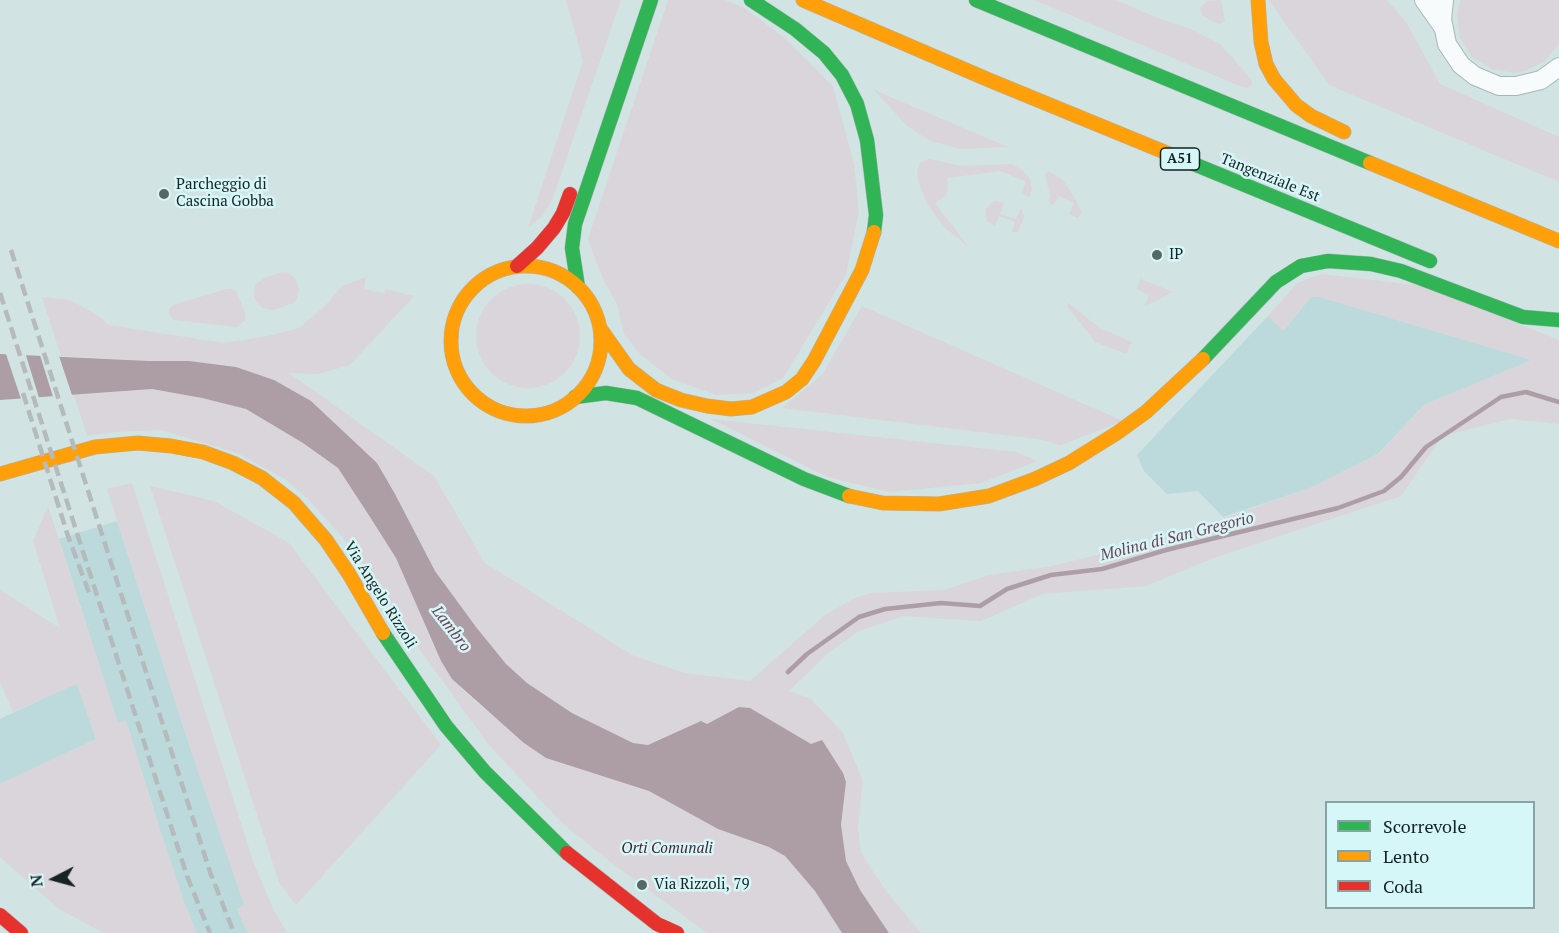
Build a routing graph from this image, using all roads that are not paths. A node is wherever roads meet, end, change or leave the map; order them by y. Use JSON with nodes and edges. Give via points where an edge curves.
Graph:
{"nodes":[{"id":1,"x":637,"y":0,"type":"edge"},
{"id":2,"x":651,"y":0,"type":"edge"},
{"id":3,"x":751,"y":0,"type":"edge"},
{"id":4,"x":803,"y":0,"type":"edge"},
{"id":5,"x":976,"y":0,"type":"edge"},
{"id":6,"x":1258,"y":0,"type":"edge"},
{"id":7,"x":1424,"y":0,"type":"edge"},
{"id":8,"x":1444,"y":0,"type":"edge"},
{"id":9,"x":1443,"y":27,"type":"junction"},
{"id":10,"x":1559,"y":67,"type":"edge"},
{"id":11,"x":1354,"y":137,"type":"dead end"},
{"id":12,"x":587,"y":145,"type":"dead end"},
{"id":13,"x":1386,"y":153,"type":"dead end"},
{"id":14,"x":576,"y":179,"type":"dead end"},
{"id":15,"x":1413,"y":180,"type":"junction"},
{"id":16,"x":1559,"y":241,"type":"edge"},
{"id":17,"x":1438,"y":265,"type":"dead end"},
{"id":18,"x":517,"y":266,"type":"junction"},
{"id":19,"x":578,"y":286,"type":"junction"},
{"id":20,"x":1537,"y":306,"type":"dead end"},
{"id":21,"x":1559,"y":315,"type":"edge"},
{"id":22,"x":1559,"y":320,"type":"edge"},
{"id":23,"x":600,"y":328,"type":"junction"},
{"id":24,"x":575,"y":397,"type":"junction"},
{"id":25,"x":0,"y":474,"type":"edge"},
{"id":26,"x":0,"y":915,"type":"edge"},
{"id":27,"x":660,"y":928,"type":"edge"},
{"id":28,"x":21,"y":933,"type":"edge"},
{"id":29,"x":677,"y":933,"type":"edge"}],
"edges":[{"from":1,"to":12,"type":"main road"},
{"from":2,"to":19,"type":"main road","via":[[574,224],[572,248]]},
{"from":3,"to":23,"type":"main road","via":[[824,53],[842,75],[857,104],[867,140],[876,215],[873,239],[862,270],[802,379],[778,397],[752,407],[707,406],[656,390],[629,369]]},
{"from":4,"to":17,"type":"main road","name":"Tangenziale Est","number":"A51"},
{"from":5,"to":15,"type":"main road"},
{"from":6,"to":11,"type":"main road","via":[[1261,42],[1274,79],[1311,116]]},
{"from":7,"to":9,"type":"street"},
{"from":8,"to":9,"type":"street"},
{"from":9,"to":10,"type":"street","via":[[1456,59],[1467,71],[1490,83],[1524,85]]},
{"from":13,"to":15,"type":"main road"},
{"from":14,"to":18,"type":"main road","via":[[557,223]]},
{"from":15,"to":16,"type":"main road"},
{"from":18,"to":19,"type":"main road","via":[[550,270]]},
{"from":18,"to":24,"type":"main road","via":[[476,284],[459,306],[451,342],[457,370],[479,399],[504,412],[522,416],[541,414],[558,409]]},
{"from":19,"to":23,"type":"main road","via":[[592,305]]},
{"from":20,"to":21,"type":"main road"},
{"from":22,"to":24,"type":"main road","via":[[1523,317],[1401,271],[1371,264],[1328,261],[1301,266],[1276,282],[1191,372],[1117,434],[1035,479],[989,496],[939,504],[883,503],[845,495],[638,398],[606,393]]},
{"from":23,"to":24,"type":"main road","via":[[596,369]]},
{"from":25,"to":27,"type":"main road","name":"Via Angelo Rizzoli","via":[[95,447],[146,444],[214,456],[270,484],[298,508],[331,548],[417,685],[468,752],[564,851]]},
{"from":26,"to":28,"type":"main road"},
{"from":27,"to":29,"type":"main road","name":"Via Angelo Rizzoli"}]}
